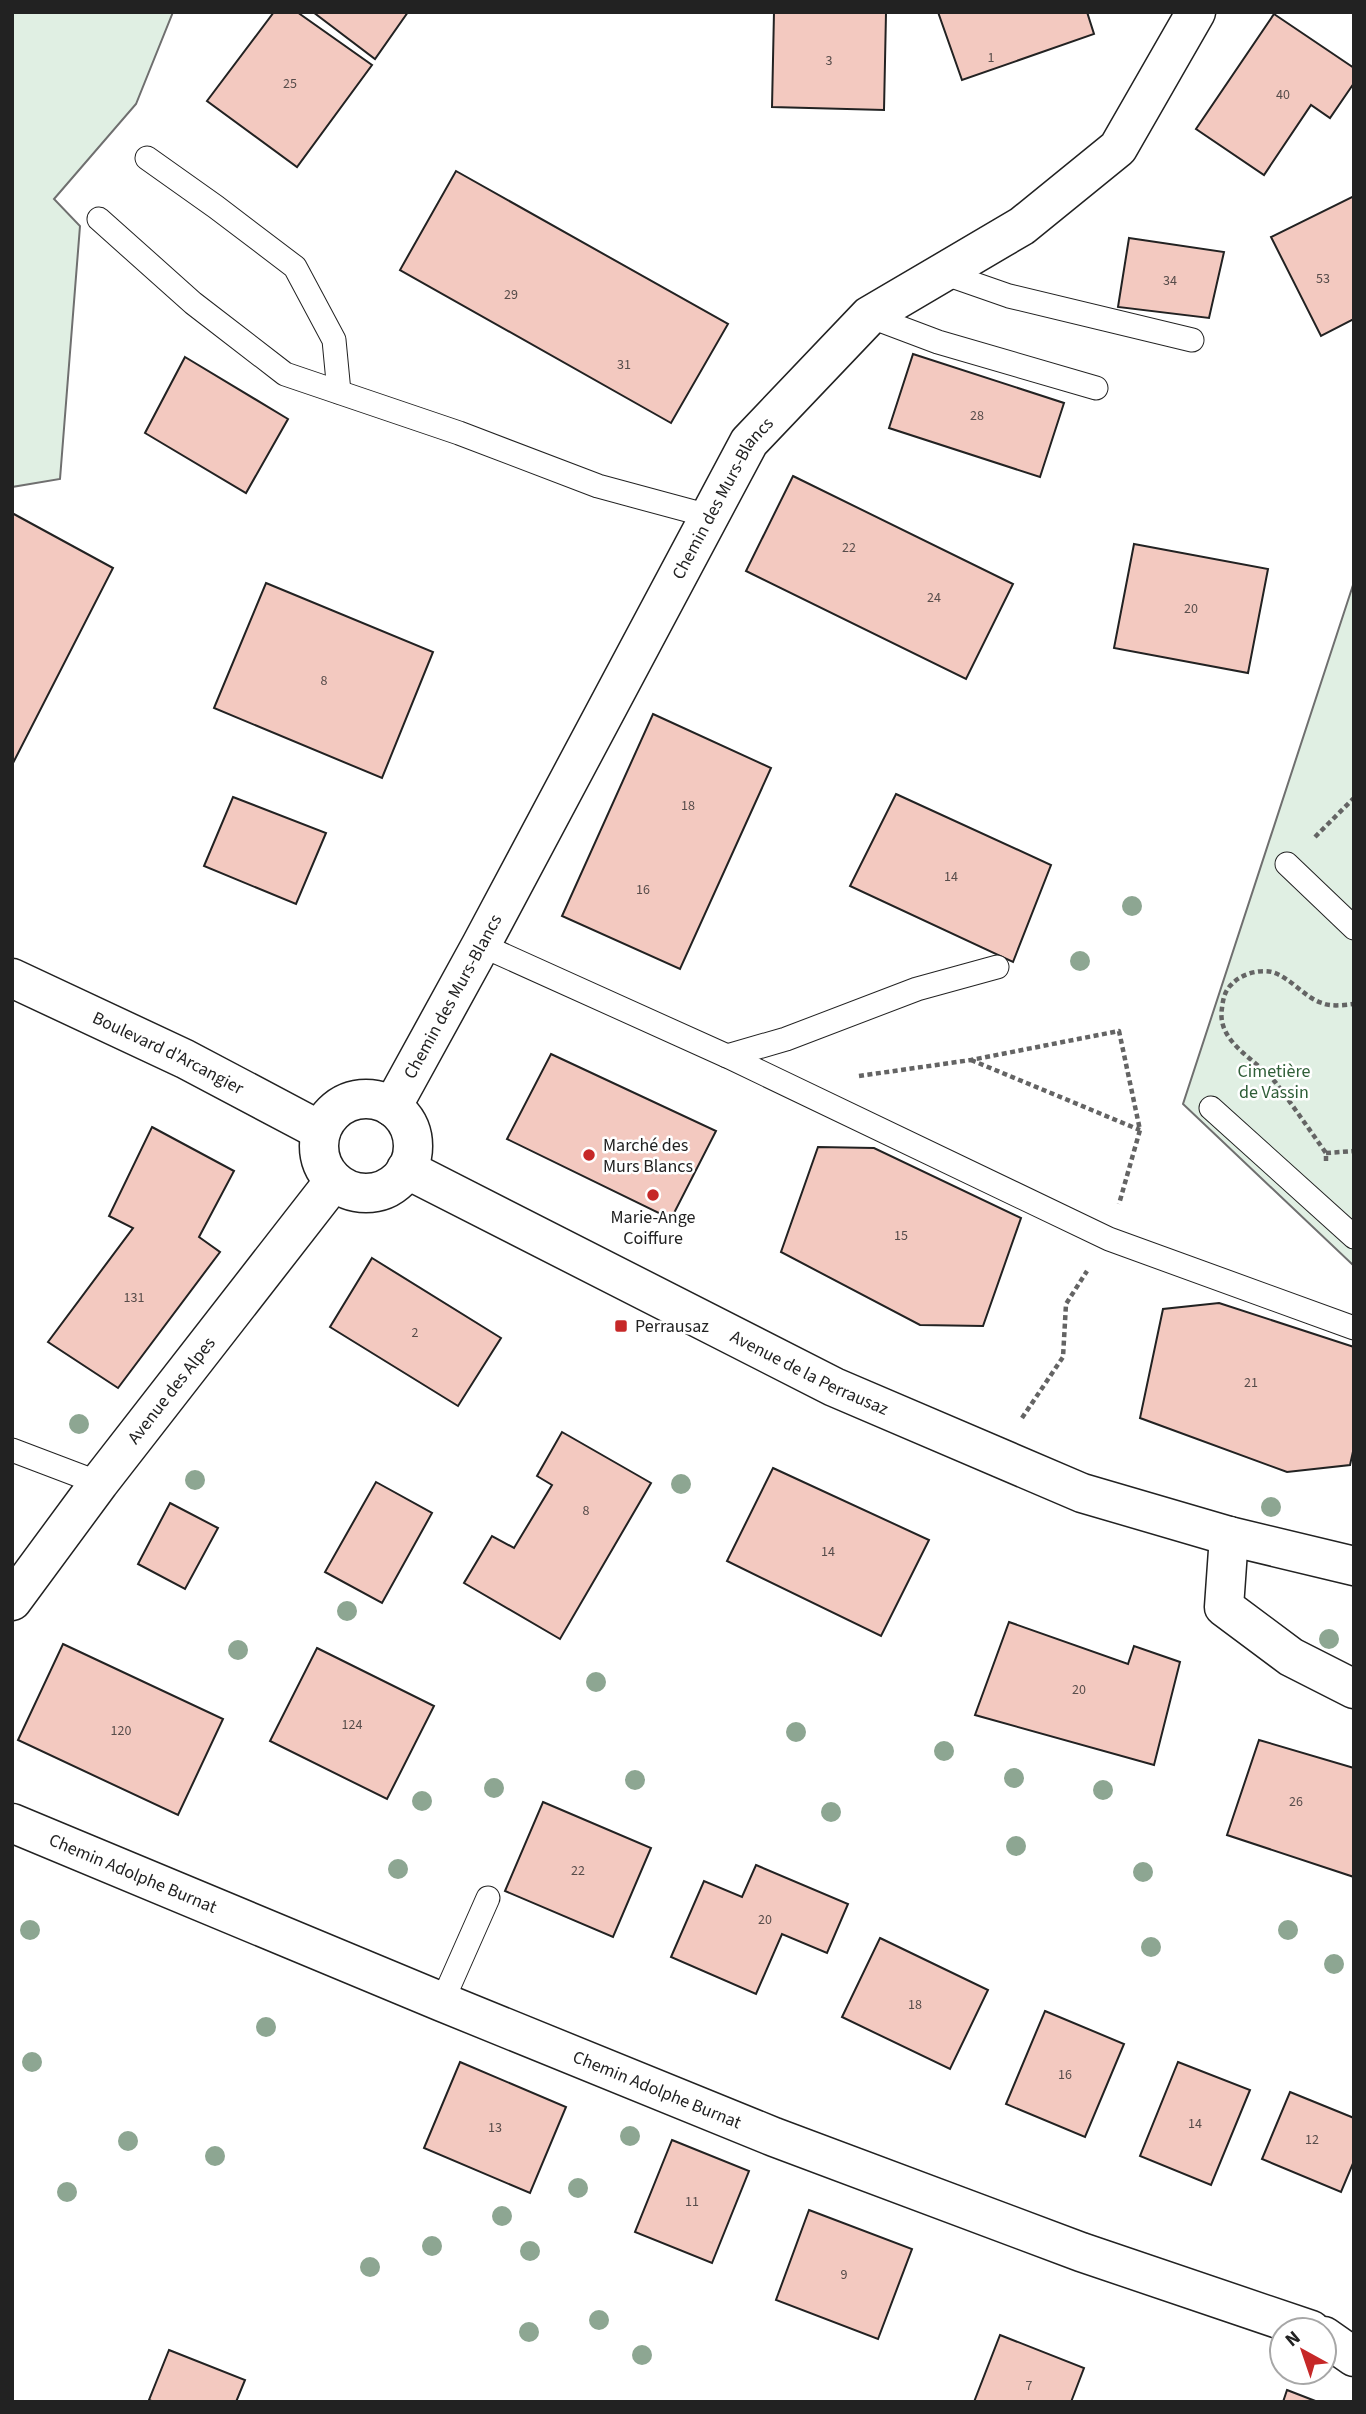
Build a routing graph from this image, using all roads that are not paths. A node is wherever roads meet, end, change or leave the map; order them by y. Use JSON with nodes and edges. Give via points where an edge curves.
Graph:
{"nodes":[{"id":1,"x":1196,"y":12,"type":"edge"},
{"id":2,"x":147,"y":158,"type":"dead end"},
{"id":3,"x":99,"y":219,"type":"dead end"},
{"id":4,"x":943,"y":273,"type":"junction"},
{"id":5,"x":869,"y":316,"type":"junction"},
{"id":6,"x":1192,"y":340,"type":"dead end"},
{"id":7,"x":1096,"y":388,"type":"dead end"},
{"id":8,"x":339,"y":391,"type":"junction"},
{"id":9,"x":709,"y":516,"type":"junction"},
{"id":10,"x":1287,"y":864,"type":"road end"},
{"id":11,"x":1354,"y":928,"type":"edge"},
{"id":12,"x":481,"y":945,"type":"junction"},
{"id":13,"x":997,"y":967,"type":"dead end"},
{"id":14,"x":12,"y":978,"type":"edge"},
{"id":15,"x":727,"y":1056,"type":"junction"},
{"id":16,"x":392,"y":1107,"type":"junction"},
{"id":17,"x":1211,"y":1108,"type":"dead end"},
{"id":18,"x":321,"y":1131,"type":"junction"},
{"id":19,"x":406,"y":1169,"type":"junction"},
{"id":20,"x":334,"y":1181,"type":"junction"},
{"id":21,"x":1354,"y":1237,"type":"edge"},
{"id":22,"x":1354,"y":1328,"type":"edge"},
{"id":23,"x":12,"y":1450,"type":"edge"},
{"id":24,"x":99,"y":1483,"type":"junction"},
{"id":25,"x":1229,"y":1536,"type":"junction"},
{"id":26,"x":1354,"y":1566,"type":"edge"},
{"id":27,"x":12,"y":1601,"type":"edge"},
{"id":28,"x":1354,"y":1689,"type":"edge"},
{"id":29,"x":12,"y":1823,"type":"edge"},
{"id":30,"x":488,"y":1898,"type":"dead end"},
{"id":31,"x":442,"y":2002,"type":"junction"},
{"id":32,"x":1270,"y":2316,"type":"edge"},
{"id":33,"x":1338,"y":2346,"type":"edge"},
{"id":34,"x":1354,"y":2357,"type":"edge"}],
"edges":[{"from":1,"to":4,"type":"street","name":"Chemin des Murs-Blancs","via":[[1118,148],[1022,226]]},
{"from":2,"to":8,"type":"lane","via":[[295,267],[334,340]]},
{"from":3,"to":8,"type":"lane","via":[[193,303],[285,374]]},
{"from":4,"to":5,"type":"street","name":"Chemin des Murs-Blancs"},
{"from":4,"to":6,"type":"lane","via":[[1009,296]]},
{"from":5,"to":7,"type":"lane","via":[[938,342]]},
{"from":5,"to":9,"type":"street","name":"Chemin des Murs-Blancs","via":[[749,442]]},
{"from":8,"to":9,"type":"lane","via":[[598,486]]},
{"from":9,"to":12,"type":"street","name":"Chemin des Murs-Blancs"},
{"from":10,"to":11,"type":"lane"},
{"from":12,"to":15,"type":"lane"},
{"from":12,"to":16,"type":"street","name":"Chemin des Murs-Blancs"},
{"from":13,"to":15,"type":"lane","via":[[916,989],[786,1039]]},
{"from":14,"to":18,"type":"street","name":"Boulevard d'Arcangier","via":[[185,1059]]},
{"from":15,"to":22,"type":"lane","via":[[1109,1239]]},
{"from":16,"to":18,"type":"street","via":[[359,1099],[343,1105]]},
{"from":16,"to":19,"type":"street","via":[[409,1128],[411,1156]]},
{"from":17,"to":21,"type":"lane"},
{"from":18,"to":20,"type":"street","via":[[323,1166]]},
{"from":19,"to":20,"type":"street","via":[[396,1182],[365,1193]]},
{"from":19,"to":25,"type":"street","name":"Avenue de la Perrausaz","via":[[834,1387],[1082,1493]]},
{"from":20,"to":24,"type":"street","name":"Avenue des Alpes"},
{"from":23,"to":24,"type":"lane"},
{"from":24,"to":27,"type":"street","name":"Avenue des Alpes"},
{"from":25,"to":26,"type":"street","name":"Avenue de la Perrausaz"},
{"from":25,"to":28,"type":"street","via":[[1224,1606],[1291,1657]]},
{"from":29,"to":31,"type":"street","name":"Chemin Adolphe Burnat"},
{"from":30,"to":31,"type":"lane"},
{"from":31,"to":32,"type":"street","name":"Chemin Adolphe Burnat","via":[[774,2137],[1081,2252]]},
{"from":33,"to":34,"type":"street"}]}
